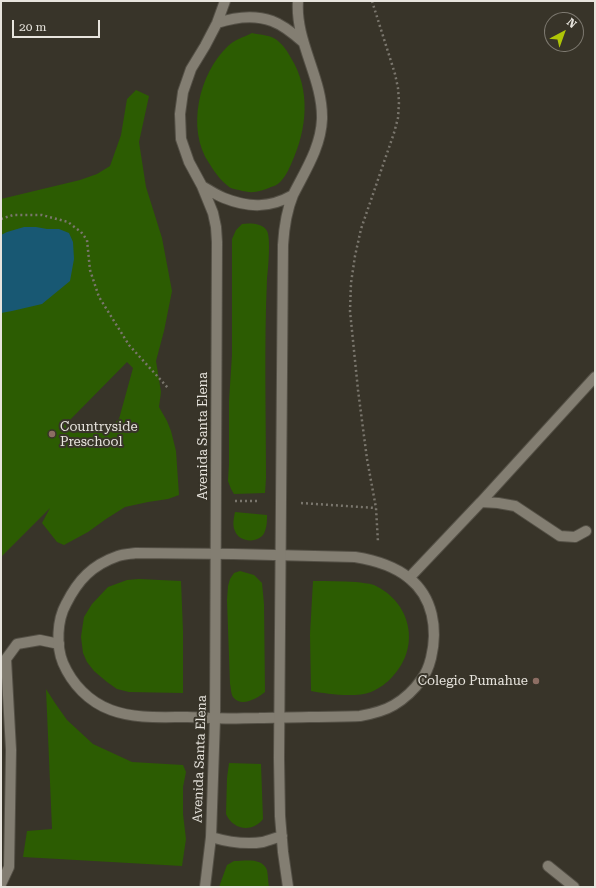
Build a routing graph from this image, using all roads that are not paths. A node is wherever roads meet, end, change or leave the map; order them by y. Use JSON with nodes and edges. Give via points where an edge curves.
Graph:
{"nodes":[{"id":1,"x":226,"y":1,"type":"edge"},
{"id":2,"x":298,"y":1,"type":"edge"},
{"id":3,"x":217,"y":23,"type":"junction"},
{"id":4,"x":303,"y":42,"type":"junction"},
{"id":5,"x":202,"y":186,"type":"junction"},
{"id":6,"x":293,"y":195,"type":"junction"},
{"id":7,"x":595,"y":377,"type":"edge"},
{"id":8,"x":482,"y":502,"type":"junction"},
{"id":9,"x":586,"y":531,"type":"dead end"},
{"id":10,"x":215,"y":554,"type":"junction"},
{"id":11,"x":280,"y":555,"type":"junction"},
{"id":12,"x":409,"y":578,"type":"junction"},
{"id":13,"x":59,"y":644,"type":"junction"},
{"id":14,"x":279,"y":717,"type":"junction"},
{"id":15,"x":215,"y":718,"type":"junction"},
{"id":16,"x":282,"y":836,"type":"junction"},
{"id":17,"x":211,"y":837,"type":"junction"},
{"id":18,"x":548,"y":866,"type":"dead end"},
{"id":19,"x":1,"y":884,"type":"edge"},
{"id":20,"x":205,"y":887,"type":"edge"},
{"id":21,"x":288,"y":887,"type":"edge"},
{"id":22,"x":574,"y":887,"type":"edge"}],
"edges":[{"from":1,"to":3,"type":"street","name":"Avenida Santa Elena"},
{"from":2,"to":4,"type":"street"},
{"from":3,"to":4,"type":"street","via":[[243,16],[256,17],[272,21],[289,30]]},
{"from":3,"to":5,"type":"street","name":"Avenida Santa Elena","via":[[191,69],[183,92],[180,114],[181,139],[189,162]]},
{"from":4,"to":6,"type":"street","via":[[318,86],[322,120],[318,143]]},
{"from":5,"to":6,"type":"street","via":[[222,198],[250,206],[264,206]]},
{"from":5,"to":10,"type":"street","name":"Avenida Santa Elena","via":[[213,214],[217,242]]},
{"from":6,"to":11,"type":"street","via":[[286,213],[283,246]]},
{"from":7,"to":8,"type":"street"},
{"from":8,"to":9,"type":"street","via":[[515,506],[560,536],[575,537]]},
{"from":8,"to":12,"type":"street"},
{"from":10,"to":11,"type":"street"},
{"from":10,"to":13,"type":"street","via":[[136,553],[102,563],[86,574],[74,589],[61,618]]},
{"from":10,"to":15,"type":"street","name":"Avenida Santa Elena"},
{"from":11,"to":12,"type":"street","via":[[367,559],[395,568]]},
{"from":11,"to":14,"type":"street"},
{"from":12,"to":14,"type":"street","via":[[429,605],[435,634],[430,665],[422,680],[409,694],[394,705],[360,716]]},
{"from":13,"to":15,"type":"street","via":[[67,673],[75,684],[94,701],[110,710],[124,714]]},
{"from":13,"to":19,"type":"street","via":[[40,640],[17,644],[6,659],[11,750],[9,867]]},
{"from":14,"to":15,"type":"street"},
{"from":14,"to":16,"type":"street"},
{"from":15,"to":17,"type":"street","name":"Avenida Santa Elena"},
{"from":16,"to":17,"type":"street","via":[[263,842],[244,843],[227,842]]},
{"from":16,"to":21,"type":"street"},
{"from":17,"to":20,"type":"street","name":"Avenida Santa Elena"},
{"from":18,"to":22,"type":"street"}]}
